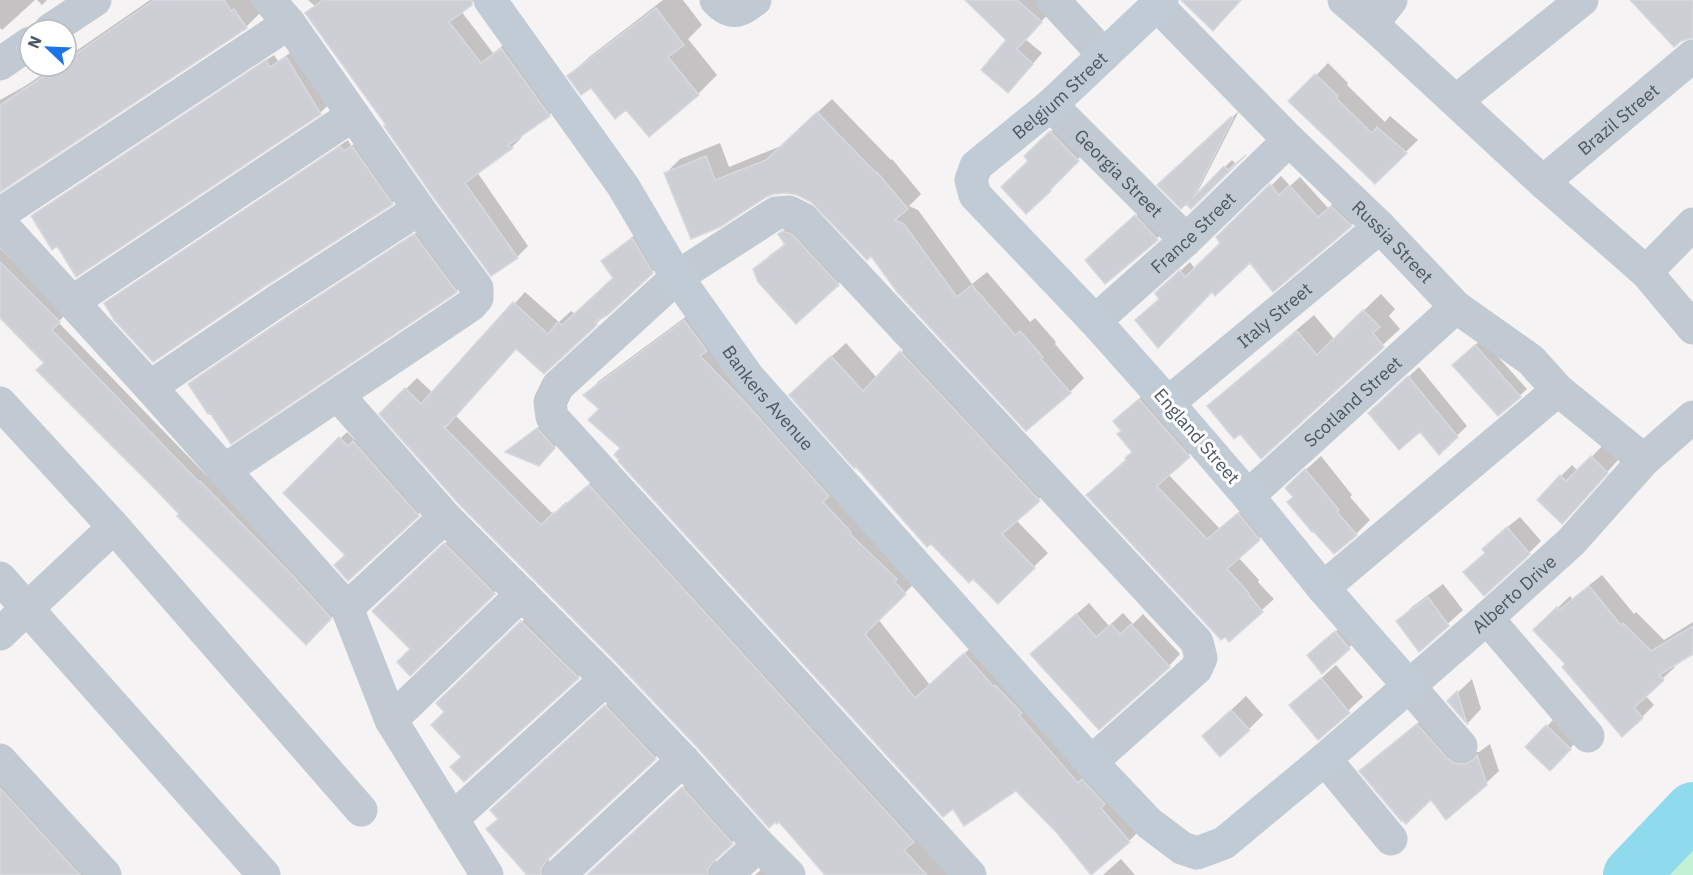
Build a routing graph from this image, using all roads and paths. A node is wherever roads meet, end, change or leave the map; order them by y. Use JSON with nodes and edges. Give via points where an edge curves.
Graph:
{"nodes":[{"id":1,"x":94,"y":0,"type":"edge"},
{"id":2,"x":490,"y":0,"type":"edge"},
{"id":3,"x":716,"y":0,"type":"edge"},
{"id":4,"x":755,"y":0,"type":"edge"},
{"id":5,"x":1053,"y":0,"type":"edge"},
{"id":6,"x":1344,"y":0,"type":"edge"},
{"id":7,"x":1582,"y":0,"type":"edge"},
{"id":8,"x":1159,"y":3,"type":"edge"},
{"id":9,"x":279,"y":11,"type":"edge"},
{"id":10,"x":1382,"y":12,"type":"edge"},
{"id":11,"x":68,"y":18,"type":"edge"},
{"id":12,"x":18,"y":51,"type":"edge"},
{"id":13,"x":1104,"y":55,"type":"junction"},
{"id":14,"x":1693,"y":56,"type":"edge"},
{"id":15,"x":1,"y":61,"type":"edge"},
{"id":16,"x":1456,"y":101,"type":"junction"},
{"id":17,"x":1051,"y":105,"type":"junction"},
{"id":18,"x":353,"y":115,"type":"junction"},
{"id":19,"x":1289,"y":140,"type":"junction"},
{"id":20,"x":1543,"y":182,"type":"junction"},
{"id":21,"x":975,"y":195,"type":"joint"},
{"id":22,"x":419,"y":209,"type":"junction"},
{"id":23,"x":0,"y":214,"type":"edge"},
{"id":24,"x":0,"y":223,"type":"edge"},
{"id":25,"x":1693,"y":224,"type":"edge"},
{"id":26,"x":1380,"y":227,"type":"junction"},
{"id":27,"x":1186,"y":240,"type":"junction"},
{"id":28,"x":1646,"y":272,"type":"junction"},
{"id":29,"x":677,"y":277,"type":"junction"},
{"id":30,"x":72,"y":302,"type":"junction"},
{"id":31,"x":1456,"y":307,"type":"junction"},
{"id":32,"x":1095,"y":321,"type":"junction"},
{"id":33,"x":1693,"y":328,"type":"edge"},
{"id":34,"x":150,"y":387,"type":"junction"},
{"id":35,"x":1558,"y":390,"type":"junction"},
{"id":36,"x":338,"y":395,"type":"junction"},
{"id":37,"x":0,"y":403,"type":"edge"},
{"id":38,"x":1168,"y":403,"type":"junction"},
{"id":39,"x":1693,"y":417,"type":"edge"},
{"id":40,"x":1644,"y":460,"type":"junction"},
{"id":41,"x":225,"y":470,"type":"junction"},
{"id":42,"x":1248,"y":496,"type":"junction"},
{"id":43,"x":446,"y":517,"type":"junction"},
{"id":44,"x":114,"y":527,"type":"junction"},
{"id":45,"x":0,"y":578,"type":"edge"},
{"id":46,"x":1323,"y":588,"type":"junction"},
{"id":47,"x":522,"y":594,"type":"junction"},
{"id":48,"x":347,"y":608,"type":"junction"},
{"id":49,"x":27,"y":609,"type":"junction"},
{"id":50,"x":1487,"y":618,"type":"junction"},
{"id":51,"x":0,"y":634,"type":"edge"},
{"id":52,"x":606,"y":679,"type":"junction"},
{"id":53,"x":1409,"y":686,"type":"junction"},
{"id":54,"x":391,"y":720,"type":"junction"},
{"id":55,"x":1588,"y":736,"type":"dead end"},
{"id":56,"x":1461,"y":746,"type":"dead end"},
{"id":57,"x":1325,"y":759,"type":"junction"},
{"id":58,"x":0,"y":760,"type":"edge"},
{"id":59,"x":682,"y":760,"type":"junction"},
{"id":60,"x":1091,"y":762,"type":"junction"},
{"id":61,"x":361,"y":810,"type":"dead end"},
{"id":62,"x":452,"y":819,"type":"junction"},
{"id":63,"x":1391,"y":839,"type":"dead end"},
{"id":64,"x":759,"y":845,"type":"junction"},
{"id":65,"x":105,"y":875,"type":"edge"},
{"id":66,"x":264,"y":875,"type":"edge"},
{"id":67,"x":487,"y":875,"type":"edge"},
{"id":68,"x":559,"y":875,"type":"edge"},
{"id":69,"x":726,"y":875,"type":"edge"},
{"id":70,"x":789,"y":875,"type":"edge"},
{"id":71,"x":970,"y":875,"type":"edge"}],
"edges":[{"from":1,"to":11,"type":"street"},
{"from":2,"to":29,"type":"street","name":"Bankers Avenue","via":[[623,186]]},
{"from":3,"to":4,"type":"street","via":[[731,11],[741,10]]},
{"from":5,"to":13,"type":"street"},
{"from":6,"to":10,"type":"street"},
{"from":7,"to":16,"type":"street"},
{"from":8,"to":13,"type":"street","name":"Belgium Street"},
{"from":8,"to":19,"type":"street","name":"Russia Street"},
{"from":9,"to":18,"type":"street"},
{"from":9,"to":23,"type":"street"},
{"from":10,"to":16,"type":"street"},
{"from":12,"to":15,"type":"street"},
{"from":13,"to":17,"type":"street","name":"Belgium Street"},
{"from":14,"to":20,"type":"street","name":"Brazil Street"},
{"from":16,"to":20,"type":"street"},
{"from":17,"to":21,"type":"street","name":"Belgium Street","via":[[976,166],[972,180]]},
{"from":17,"to":27,"type":"street","name":"Georgia Street"},
{"from":18,"to":22,"type":"street"},
{"from":18,"to":30,"type":"street"},
{"from":19,"to":26,"type":"street","name":"Russia Street"},
{"from":19,"to":27,"type":"street","name":"France Street"},
{"from":20,"to":28,"type":"street"},
{"from":21,"to":32,"type":"street","name":"England Street"},
{"from":22,"to":34,"type":"street"},
{"from":22,"to":36,"type":"street","via":[[477,288],[477,298]]},
{"from":24,"to":30,"type":"street"},
{"from":25,"to":28,"type":"street"},
{"from":26,"to":31,"type":"street","name":"Russia Street"},
{"from":26,"to":38,"type":"street","name":"Italy Street"},
{"from":27,"to":32,"type":"street","name":"France Street"},
{"from":28,"to":33,"type":"street"},
{"from":29,"to":60,"type":"street","name":"Bankers Avenue","via":[[749,378]]},
{"from":29,"to":60,"type":"street","via":[[776,213],[789,212],[803,219],[1197,642],[1201,658],[1196,669]]},
{"from":29,"to":71,"type":"street","via":[[558,386],[550,402],[552,417]]},
{"from":30,"to":34,"type":"street"},
{"from":31,"to":35,"type":"street","name":"Russia Street","via":[[1531,360]]},
{"from":31,"to":42,"type":"street","name":"Scotland Street"},
{"from":32,"to":38,"type":"street","name":"England Street"},
{"from":34,"to":41,"type":"street"},
{"from":35,"to":40,"type":"street","name":"Russia Street"},
{"from":35,"to":46,"type":"street"},
{"from":36,"to":41,"type":"street"},
{"from":36,"to":43,"type":"street"},
{"from":37,"to":44,"type":"street"},
{"from":38,"to":42,"type":"street","name":"England Street"},
{"from":39,"to":40,"type":"street","name":"Alberto Drive"},
{"from":40,"to":50,"type":"street","name":"Alberto Drive","via":[[1571,542]]},
{"from":41,"to":48,"type":"street"},
{"from":42,"to":46,"type":"street","name":"England Street"},
{"from":43,"to":47,"type":"street"},
{"from":43,"to":48,"type":"street"},
{"from":44,"to":49,"type":"street"},
{"from":44,"to":61,"type":"street"},
{"from":45,"to":49,"type":"street"},
{"from":46,"to":53,"type":"street","name":"England Street"},
{"from":47,"to":52,"type":"street"},
{"from":47,"to":54,"type":"street"},
{"from":48,"to":54,"type":"street"},
{"from":49,"to":51,"type":"street"},
{"from":49,"to":66,"type":"street"},
{"from":50,"to":53,"type":"street","name":"Alberto Drive"},
{"from":50,"to":55,"type":"street"},
{"from":52,"to":59,"type":"street"},
{"from":52,"to":62,"type":"street"},
{"from":53,"to":56,"type":"street"},
{"from":53,"to":57,"type":"street","name":"Alberto Drive"},
{"from":54,"to":62,"type":"street"},
{"from":57,"to":60,"type":"street","name":"Bankers Avenue","via":[[1224,843],[1197,853],[1182,848],[1149,823]]},
{"from":57,"to":63,"type":"street"},
{"from":58,"to":65,"type":"street"},
{"from":59,"to":64,"type":"street"},
{"from":59,"to":68,"type":"street"},
{"from":62,"to":67,"type":"street"},
{"from":64,"to":69,"type":"street"},
{"from":64,"to":70,"type":"street"}]}
